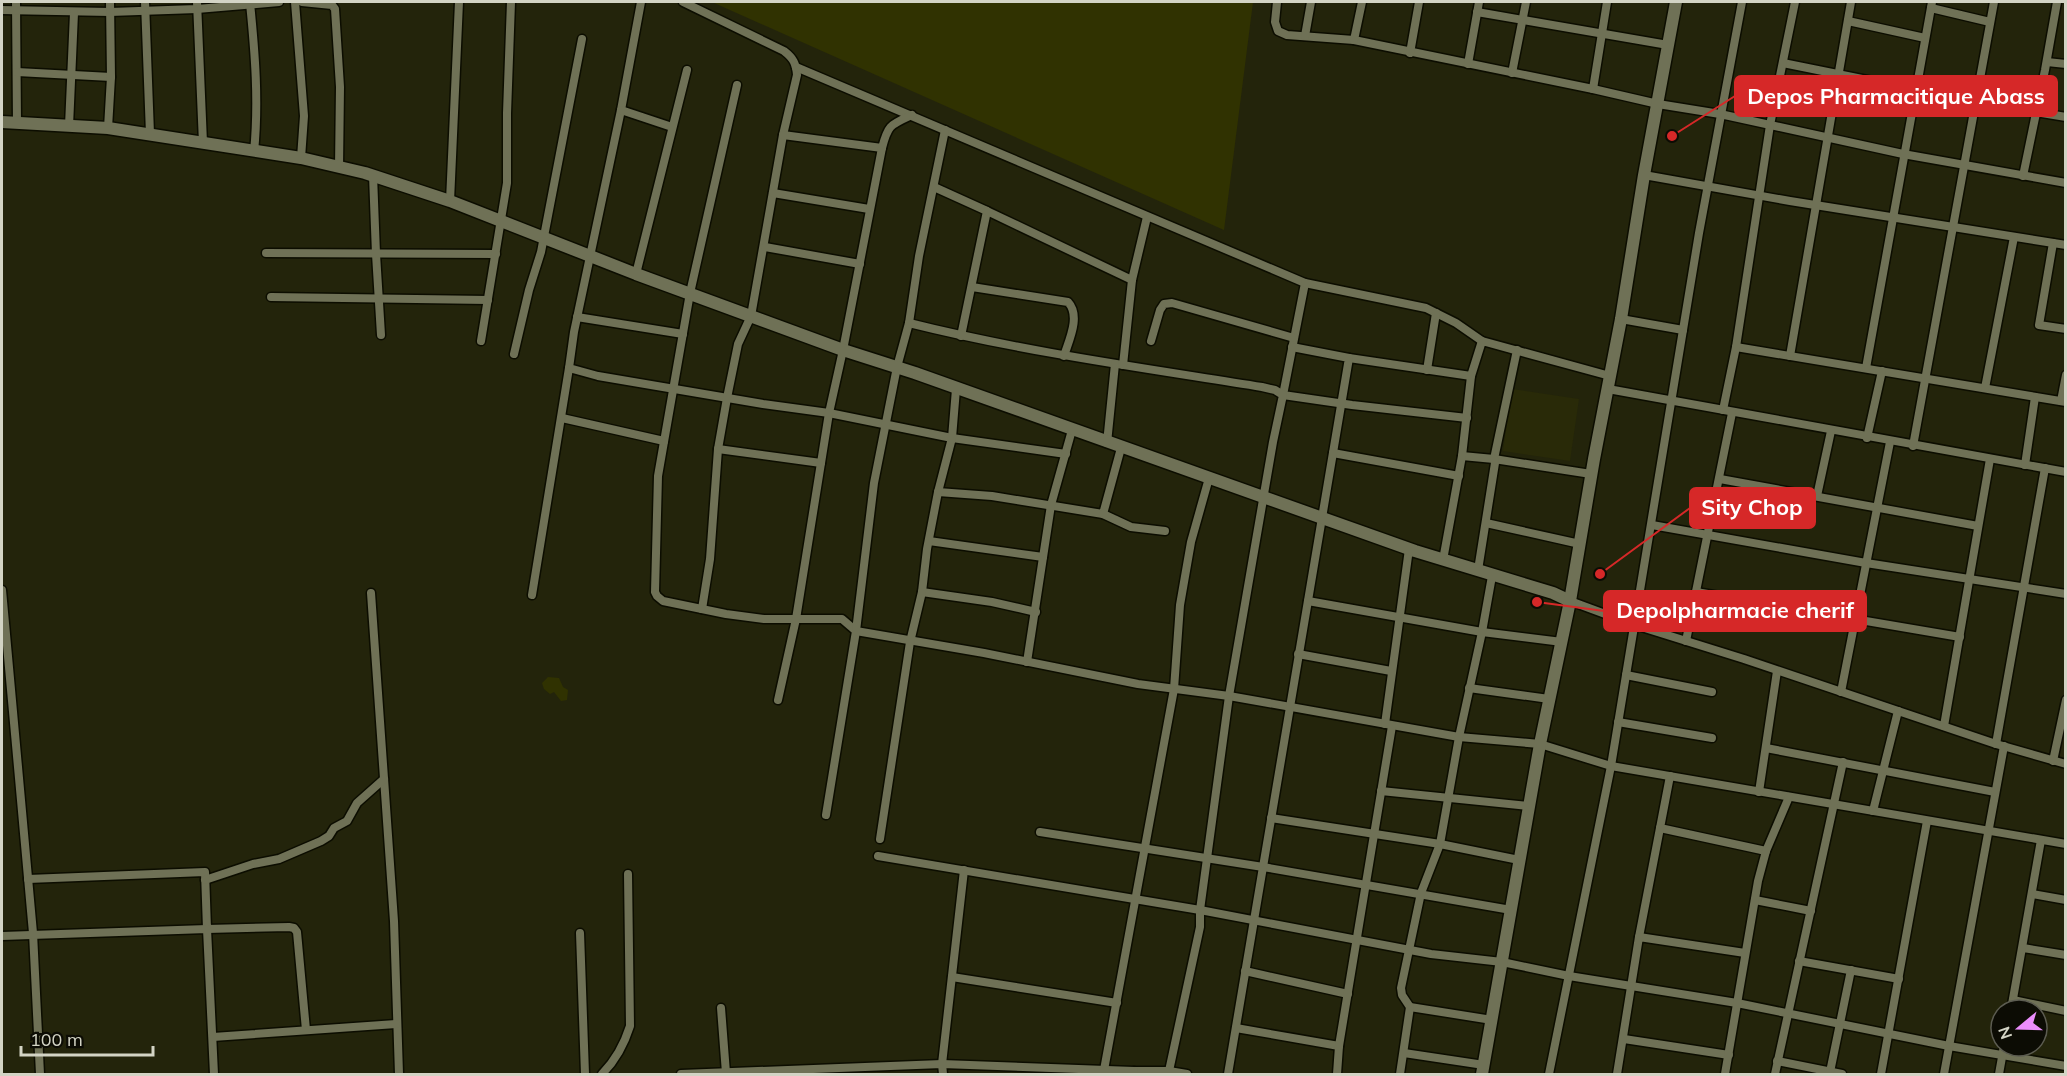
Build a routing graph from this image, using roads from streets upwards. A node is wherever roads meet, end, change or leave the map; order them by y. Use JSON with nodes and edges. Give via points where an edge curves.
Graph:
{"nodes":[{"id":1,"x":110,"y":2,"type":"edge"},
{"id":2,"x":279,"y":2,"type":"edge"},
{"id":3,"x":295,"y":2,"type":"edge"},
{"id":4,"x":302,"y":2,"type":"edge"},
{"id":5,"x":459,"y":2,"type":"edge"},
{"id":6,"x":511,"y":2,"type":"edge"},
{"id":7,"x":641,"y":2,"type":"edge"},
{"id":8,"x":683,"y":2,"type":"edge"},
{"id":9,"x":1277,"y":2,"type":"edge"},
{"id":10,"x":1311,"y":2,"type":"edge"},
{"id":11,"x":1362,"y":2,"type":"edge"},
{"id":12,"x":1419,"y":2,"type":"edge"},
{"id":13,"x":1479,"y":2,"type":"edge"},
{"id":14,"x":1526,"y":2,"type":"edge"},
{"id":15,"x":1607,"y":2,"type":"edge"},
{"id":16,"x":1676,"y":2,"type":"edge"},
{"id":17,"x":1742,"y":2,"type":"edge"},
{"id":18,"x":1795,"y":2,"type":"edge"},
{"id":19,"x":1851,"y":2,"type":"edge"},
{"id":20,"x":1994,"y":2,"type":"edge"},
{"id":21,"x":2057,"y":2,"type":"edge"},
{"id":22,"x":250,"y":3,"type":"junction"},
{"id":23,"x":16,"y":5,"type":"edge"},
{"id":24,"x":197,"y":5,"type":"edge"},
{"id":25,"x":1931,"y":5,"type":"edge"},
{"id":26,"x":145,"y":6,"type":"edge"},
{"id":27,"x":2,"y":10,"type":"edge"},
{"id":28,"x":110,"y":12,"type":"junction"},
{"id":29,"x":1477,"y":12,"type":"junction"},
{"id":30,"x":74,"y":13,"type":"junction"},
{"id":31,"x":1522,"y":20,"type":"junction"},
{"id":32,"x":1848,"y":21,"type":"junction"},
{"id":33,"x":1990,"y":22,"type":"junction"},
{"id":34,"x":1602,"y":33,"type":"junction"},
{"id":35,"x":1305,"y":36,"type":"junction"},
{"id":36,"x":1925,"y":38,"type":"junction"},
{"id":37,"x":582,"y":39,"type":"dead end"},
{"id":38,"x":1354,"y":40,"type":"junction"},
{"id":39,"x":1668,"y":45,"type":"junction"},
{"id":40,"x":1410,"y":53,"type":"junction"},
{"id":41,"x":2047,"y":62,"type":"junction"},
{"id":42,"x":1783,"y":63,"type":"junction"},
{"id":43,"x":1468,"y":64,"type":"junction"},
{"id":44,"x":2066,"y":64,"type":"edge"},
{"id":45,"x":796,"y":67,"type":"junction"},
{"id":46,"x":687,"y":70,"type":"dead end"},
{"id":47,"x":17,"y":72,"type":"junction"},
{"id":48,"x":1512,"y":73,"type":"junction"},
{"id":49,"x":1839,"y":73,"type":"junction"},
{"id":50,"x":71,"y":75,"type":"junction"},
{"id":51,"x":111,"y":77,"type":"junction"},
{"id":52,"x":737,"y":85,"type":"dead end"},
{"id":53,"x":1593,"y":89,"type":"junction"},
{"id":54,"x":1915,"y":90,"type":"junction"},
{"id":55,"x":1976,"y":102,"type":"junction"},
{"id":56,"x":1658,"y":104,"type":"junction"},
{"id":57,"x":621,"y":110,"type":"junction"},
{"id":58,"x":2036,"y":113,"type":"junction"},
{"id":59,"x":1720,"y":114,"type":"junction"},
{"id":60,"x":912,"y":116,"type":"junction"},
{"id":61,"x":2066,"y":117,"type":"edge"},
{"id":62,"x":2,"y":122,"type":"edge"},
{"id":63,"x":17,"y":123,"type":"junction"},
{"id":64,"x":1770,"y":125,"type":"junction"},
{"id":65,"x":69,"y":126,"type":"junction"},
{"id":66,"x":672,"y":127,"type":"junction"},
{"id":67,"x":108,"y":128,"type":"junction"},
{"id":68,"x":945,"y":130,"type":"junction"},
{"id":69,"x":150,"y":134,"type":"junction"},
{"id":70,"x":783,"y":135,"type":"junction"},
{"id":71,"x":1828,"y":137,"type":"junction"},
{"id":72,"x":203,"y":143,"type":"junction"},
{"id":73,"x":882,"y":148,"type":"junction"},
{"id":74,"x":254,"y":152,"type":"junction"},
{"id":75,"x":1903,"y":154,"type":"junction"},
{"id":76,"x":301,"y":158,"type":"junction"},
{"id":77,"x":1964,"y":165,"type":"junction"},
{"id":78,"x":339,"y":167,"type":"junction"},
{"id":79,"x":373,"y":175,"type":"junction"},
{"id":80,"x":1644,"y":175,"type":"junction"},
{"id":81,"x":2023,"y":176,"type":"junction"},
{"id":82,"x":2066,"y":183,"type":"edge"},
{"id":83,"x":934,"y":187,"type":"junction"},
{"id":84,"x":1707,"y":187,"type":"junction"},
{"id":85,"x":773,"y":193,"type":"junction"},
{"id":86,"x":1760,"y":195,"type":"junction"},
{"id":87,"x":450,"y":201,"type":"junction"},
{"id":88,"x":1816,"y":206,"type":"junction"},
{"id":89,"x":869,"y":209,"type":"junction"},
{"id":90,"x":987,"y":211,"type":"junction"},
{"id":91,"x":1147,"y":217,"type":"junction"},
{"id":92,"x":1892,"y":218,"type":"junction"},
{"id":93,"x":501,"y":222,"type":"junction"},
{"id":94,"x":1953,"y":227,"type":"junction"},
{"id":95,"x":543,"y":236,"type":"junction"},
{"id":96,"x":2014,"y":237,"type":"junction"},
{"id":97,"x":2053,"y":243,"type":"junction"},
{"id":98,"x":2066,"y":245,"type":"edge"},
{"id":99,"x":765,"y":247,"type":"junction"},
{"id":100,"x":266,"y":253,"type":"dead end"},
{"id":101,"x":376,"y":254,"type":"junction"},
{"id":102,"x":495,"y":254,"type":"junction"},
{"id":103,"x":590,"y":256,"type":"junction"},
{"id":104,"x":860,"y":264,"type":"junction"},
{"id":105,"x":636,"y":274,"type":"junction"},
{"id":106,"x":1132,"y":280,"type":"junction"},
{"id":107,"x":1305,"y":283,"type":"junction"},
{"id":108,"x":972,"y":286,"type":"junction"},
{"id":109,"x":690,"y":293,"type":"junction"},
{"id":110,"x":271,"y":297,"type":"dead end"},
{"id":111,"x":379,"y":299,"type":"junction"},
{"id":112,"x":488,"y":300,"type":"junction"},
{"id":113,"x":1436,"y":313,"type":"junction"},
{"id":114,"x":752,"y":316,"type":"junction"},
{"id":115,"x":577,"y":317,"type":"junction"},
{"id":116,"x":1622,"y":319,"type":"junction"},
{"id":117,"x":909,"y":323,"type":"junction"},
{"id":118,"x":2066,"y":329,"type":"edge"},
{"id":119,"x":1683,"y":330,"type":"junction"},
{"id":120,"x":683,"y":334,"type":"junction"},
{"id":121,"x":381,"y":335,"type":"dead end"},
{"id":122,"x":961,"y":336,"type":"junction"},
{"id":123,"x":1294,"y":338,"type":"junction"},
{"id":124,"x":1482,"y":340,"type":"junction"},
{"id":125,"x":481,"y":341,"type":"dead end"},
{"id":126,"x":1152,"y":341,"type":"dead end"},
{"id":127,"x":1292,"y":347,"type":"junction"},
{"id":128,"x":1736,"y":347,"type":"junction"},
{"id":129,"x":843,"y":350,"type":"junction"},
{"id":130,"x":1517,"y":350,"type":"junction"},
{"id":131,"x":514,"y":354,"type":"dead end"},
{"id":132,"x":1064,"y":356,"type":"junction"},
{"id":133,"x":1790,"y":356,"type":"junction"},
{"id":134,"x":1349,"y":358,"type":"junction"},
{"id":135,"x":1119,"y":364,"type":"junction"},
{"id":136,"x":897,"y":367,"type":"junction"},
{"id":137,"x":569,"y":368,"type":"junction"},
{"id":138,"x":1866,"y":368,"type":"junction"},
{"id":139,"x":1427,"y":370,"type":"junction"},
{"id":140,"x":1882,"y":371,"type":"junction"},
{"id":141,"x":2066,"y":375,"type":"edge"},
{"id":142,"x":1472,"y":376,"type":"junction"},
{"id":143,"x":1610,"y":376,"type":"junction"},
{"id":144,"x":1925,"y":378,"type":"junction"},
{"id":145,"x":1984,"y":388,"type":"junction"},
{"id":146,"x":672,"y":389,"type":"junction"},
{"id":147,"x":956,"y":389,"type":"junction"},
{"id":148,"x":1608,"y":389,"type":"junction"},
{"id":149,"x":1283,"y":395,"type":"junction"},
{"id":150,"x":2036,"y":397,"type":"junction"},
{"id":151,"x":727,"y":398,"type":"junction"},
{"id":152,"x":1671,"y":401,"type":"junction"},
{"id":153,"x":2063,"y":402,"type":"edge"},
{"id":154,"x":1341,"y":404,"type":"junction"},
{"id":155,"x":1728,"y":412,"type":"junction"},
{"id":156,"x":829,"y":413,"type":"junction"},
{"id":157,"x":562,"y":418,"type":"junction"},
{"id":158,"x":1467,"y":418,"type":"junction"},
{"id":159,"x":885,"y":424,"type":"junction"},
{"id":160,"x":1072,"y":430,"type":"junction"},
{"id":161,"x":1831,"y":431,"type":"junction"},
{"id":162,"x":952,"y":438,"type":"junction"},
{"id":163,"x":1867,"y":438,"type":"junction"},
{"id":164,"x":664,"y":441,"type":"junction"},
{"id":165,"x":1890,"y":441,"type":"junction"},
{"id":166,"x":1107,"y":443,"type":"junction"},
{"id":167,"x":1913,"y":446,"type":"junction"},
{"id":168,"x":1121,"y":448,"type":"junction"},
{"id":169,"x":718,"y":449,"type":"junction"},
{"id":170,"x":1333,"y":453,"type":"junction"},
{"id":171,"x":1066,"y":454,"type":"junction"},
{"id":172,"x":1462,"y":456,"type":"junction"},
{"id":173,"x":1494,"y":459,"type":"junction"},
{"id":174,"x":1990,"y":459,"type":"junction"},
{"id":175,"x":820,"y":463,"type":"junction"},
{"id":176,"x":2025,"y":465,"type":"junction"},
{"id":177,"x":2045,"y":468,"type":"junction"},
{"id":178,"x":2066,"y":472,"type":"edge"},
{"id":179,"x":1591,"y":474,"type":"junction"},
{"id":180,"x":1459,"y":476,"type":"junction"},
{"id":181,"x":1209,"y":478,"type":"junction"},
{"id":182,"x":1720,"y":479,"type":"junction"},
{"id":183,"x":938,"y":492,"type":"junction"},
{"id":184,"x":1817,"y":496,"type":"junction"},
{"id":185,"x":1263,"y":497,"type":"junction"},
{"id":186,"x":1051,"y":505,"type":"junction"},
{"id":187,"x":1877,"y":507,"type":"junction"},
{"id":188,"x":1102,"y":514,"type":"junction"},
{"id":189,"x":1322,"y":518,"type":"junction"},
{"id":190,"x":1486,"y":523,"type":"junction"},
{"id":191,"x":1652,"y":525,"type":"junction"},
{"id":192,"x":1978,"y":526,"type":"junction"},
{"id":193,"x":1165,"y":531,"type":"dead end"},
{"id":194,"x":1709,"y":535,"type":"junction"},
{"id":195,"x":929,"y":541,"type":"junction"},
{"id":196,"x":1580,"y":544,"type":"junction"},
{"id":197,"x":1409,"y":549,"type":"junction"},
{"id":198,"x":1043,"y":557,"type":"junction"},
{"id":199,"x":1443,"y":560,"type":"junction"},
{"id":200,"x":1866,"y":563,"type":"junction"},
{"id":201,"x":1478,"y":570,"type":"junction"},
{"id":202,"x":1492,"y":576,"type":"junction"},
{"id":203,"x":1969,"y":578,"type":"junction"},
{"id":204,"x":2024,"y":587,"type":"junction"},
{"id":205,"x":2,"y":590,"type":"edge"},
{"id":206,"x":922,"y":592,"type":"junction"},
{"id":207,"x":1696,"y":592,"type":"junction"},
{"id":208,"x":371,"y":593,"type":"dead end"},
{"id":209,"x":2066,"y":594,"type":"edge"},
{"id":210,"x":532,"y":596,"type":"dead end"},
{"id":211,"x":1308,"y":601,"type":"junction"},
{"id":212,"x":1570,"y":601,"type":"junction"},
{"id":213,"x":702,"y":609,"type":"junction"},
{"id":214,"x":1036,"y":612,"type":"junction"},
{"id":215,"x":1400,"y":617,"type":"junction"},
{"id":216,"x":796,"y":619,"type":"junction"},
{"id":217,"x":1856,"y":619,"type":"junction"},
{"id":218,"x":1635,"y":625,"type":"junction"},
{"id":219,"x":856,"y":631,"type":"junction"},
{"id":220,"x":1482,"y":632,"type":"junction"},
{"id":221,"x":1960,"y":637,"type":"junction"},
{"id":222,"x":1686,"y":641,"type":"junction"},
{"id":223,"x":910,"y":642,"type":"junction"},
{"id":224,"x":1562,"y":642,"type":"junction"},
{"id":225,"x":1298,"y":654,"type":"junction"},
{"id":226,"x":1028,"y":662,"type":"junction"},
{"id":227,"x":1391,"y":671,"type":"junction"},
{"id":228,"x":1777,"y":671,"type":"junction"},
{"id":229,"x":1626,"y":675,"type":"junction"},
{"id":230,"x":1468,"y":688,"type":"junction"},
{"id":231,"x":1174,"y":689,"type":"junction"},
{"id":232,"x":1712,"y":692,"type":"dead end"},
{"id":233,"x":1840,"y":692,"type":"junction"},
{"id":234,"x":1229,"y":696,"type":"junction"},
{"id":235,"x":1549,"y":699,"type":"junction"},
{"id":236,"x":778,"y":700,"type":"dead end"},
{"id":237,"x":2066,"y":700,"type":"edge"},
{"id":238,"x":1290,"y":707,"type":"junction"},
{"id":239,"x":1898,"y":711,"type":"junction"},
{"id":240,"x":1618,"y":722,"type":"junction"},
{"id":241,"x":1389,"y":725,"type":"junction"},
{"id":242,"x":1944,"y":726,"type":"junction"},
{"id":243,"x":1459,"y":737,"type":"junction"},
{"id":244,"x":1712,"y":738,"type":"dead end"},
{"id":245,"x":1540,"y":744,"type":"junction"},
{"id":246,"x":2000,"y":745,"type":"junction"},
{"id":247,"x":1766,"y":748,"type":"junction"},
{"id":248,"x":2053,"y":761,"type":"junction"},
{"id":249,"x":1844,"y":762,"type":"junction"},
{"id":250,"x":2066,"y":764,"type":"edge"},
{"id":251,"x":1611,"y":766,"type":"junction"},
{"id":252,"x":1883,"y":769,"type":"junction"},
{"id":253,"x":1670,"y":776,"type":"junction"},
{"id":254,"x":384,"y":779,"type":"junction"},
{"id":255,"x":1382,"y":791,"type":"junction"},
{"id":256,"x":1760,"y":792,"type":"junction"},
{"id":257,"x":1995,"y":792,"type":"junction"},
{"id":258,"x":1448,"y":796,"type":"junction"},
{"id":259,"x":1789,"y":797,"type":"junction"},
{"id":260,"x":1835,"y":805,"type":"junction"},
{"id":261,"x":1529,"y":806,"type":"junction"},
{"id":262,"x":1873,"y":811,"type":"junction"},
{"id":263,"x":826,"y":815,"type":"dead end"},
{"id":264,"x":1271,"y":818,"type":"junction"},
{"id":265,"x":1928,"y":820,"type":"junction"},
{"id":266,"x":1660,"y":828,"type":"junction"},
{"id":267,"x":1989,"y":831,"type":"junction"},
{"id":268,"x":1040,"y":832,"type":"dead end"},
{"id":269,"x":1375,"y":833,"type":"junction"},
{"id":270,"x":880,"y":839,"type":"dead end"},
{"id":271,"x":2041,"y":840,"type":"junction"},
{"id":272,"x":1440,"y":844,"type":"junction"},
{"id":273,"x":2066,"y":844,"type":"edge"},
{"id":274,"x":1145,"y":848,"type":"junction"},
{"id":275,"x":1766,"y":851,"type":"junction"},
{"id":276,"x":878,"y":856,"type":"dead end"},
{"id":277,"x":1207,"y":858,"type":"junction"},
{"id":278,"x":1520,"y":860,"type":"junction"},
{"id":279,"x":1263,"y":867,"type":"junction"},
{"id":280,"x":964,"y":870,"type":"junction"},
{"id":281,"x":628,"y":874,"type":"dead end"},
{"id":282,"x":28,"y":879,"type":"junction"},
{"id":283,"x":205,"y":880,"type":"junction"},
{"id":284,"x":1366,"y":884,"type":"junction"},
{"id":285,"x":1421,"y":893,"type":"junction"},
{"id":286,"x":2032,"y":894,"type":"junction"},
{"id":287,"x":1136,"y":898,"type":"junction"},
{"id":288,"x":1755,"y":900,"type":"junction"},
{"id":289,"x":2066,"y":900,"type":"edge"},
{"id":290,"x":1200,"y":910,"type":"junction"},
{"id":291,"x":1511,"y":910,"type":"junction"},
{"id":292,"x":1811,"y":911,"type":"junction"},
{"id":293,"x":1254,"y":920,"type":"junction"},
{"id":294,"x":207,"y":929,"type":"junction"},
{"id":295,"x":33,"y":933,"type":"junction"},
{"id":296,"x":580,"y":933,"type":"dead end"},
{"id":297,"x":2,"y":936,"type":"edge"},
{"id":298,"x":1639,"y":937,"type":"junction"},
{"id":299,"x":1358,"y":939,"type":"junction"},
{"id":300,"x":2023,"y":948,"type":"junction"},
{"id":301,"x":1410,"y":950,"type":"junction"},
{"id":302,"x":1745,"y":953,"type":"junction"},
{"id":303,"x":2066,"y":955,"type":"edge"},
{"id":304,"x":1800,"y":961,"type":"junction"},
{"id":305,"x":1502,"y":962,"type":"junction"},
{"id":306,"x":1851,"y":970,"type":"junction"},
{"id":307,"x":1245,"y":971,"type":"junction"},
{"id":308,"x":1569,"y":976,"type":"junction"},
{"id":309,"x":952,"y":977,"type":"junction"},
{"id":310,"x":1899,"y":979,"type":"junction"},
{"id":311,"x":1632,"y":987,"type":"junction"},
{"id":312,"x":1348,"y":994,"type":"junction"},
{"id":313,"x":2013,"y":998,"type":"edge"},
{"id":314,"x":1117,"y":1002,"type":"junction"},
{"id":315,"x":1737,"y":1004,"type":"junction"},
{"id":316,"x":1410,"y":1007,"type":"junction"},
{"id":317,"x":2049,"y":1007,"type":"edge"},
{"id":318,"x":721,"y":1008,"type":"dead end"},
{"id":319,"x":2066,"y":1011,"type":"edge"},
{"id":320,"x":1788,"y":1012,"type":"junction"},
{"id":321,"x":1492,"y":1020,"type":"junction"},
{"id":322,"x":396,"y":1024,"type":"junction"},
{"id":323,"x":1840,"y":1024,"type":"junction"},
{"id":324,"x":1236,"y":1028,"type":"junction"},
{"id":325,"x":306,"y":1030,"type":"junction"},
{"id":326,"x":1889,"y":1034,"type":"junction"},
{"id":327,"x":213,"y":1036,"type":"junction"},
{"id":328,"x":1624,"y":1039,"type":"junction"},
{"id":329,"x":1340,"y":1046,"type":"junction"},
{"id":330,"x":1949,"y":1046,"type":"junction"},
{"id":331,"x":1989,"y":1050,"type":"edge"},
{"id":332,"x":1404,"y":1053,"type":"junction"},
{"id":333,"x":1729,"y":1055,"type":"junction"},
{"id":334,"x":2002,"y":1058,"type":"edge"},
{"id":335,"x":2032,"y":1058,"type":"edge"},
{"id":336,"x":1777,"y":1061,"type":"junction"},
{"id":337,"x":942,"y":1064,"type":"junction"},
{"id":338,"x":2066,"y":1066,"type":"edge"},
{"id":339,"x":1104,"y":1070,"type":"junction"},
{"id":340,"x":1483,"y":1070,"type":"edge"},
{"id":341,"x":1169,"y":1071,"type":"junction"},
{"id":342,"x":1830,"y":1072,"type":"junction"},
{"id":343,"x":726,"y":1073,"type":"edge"},
{"id":344,"x":771,"y":1073,"type":"edge"},
{"id":345,"x":1134,"y":1073,"type":"edge"},
{"id":346,"x":40,"y":1074,"type":"edge"},
{"id":347,"x":214,"y":1074,"type":"edge"},
{"id":348,"x":399,"y":1074,"type":"edge"},
{"id":349,"x":585,"y":1074,"type":"edge"},
{"id":350,"x":602,"y":1074,"type":"edge"},
{"id":351,"x":681,"y":1074,"type":"edge"},
{"id":352,"x":943,"y":1074,"type":"edge"},
{"id":353,"x":1183,"y":1074,"type":"edge"},
{"id":354,"x":1228,"y":1074,"type":"edge"},
{"id":355,"x":1337,"y":1074,"type":"edge"},
{"id":356,"x":1400,"y":1074,"type":"edge"},
{"id":357,"x":1549,"y":1074,"type":"edge"},
{"id":358,"x":1617,"y":1074,"type":"edge"},
{"id":359,"x":1725,"y":1074,"type":"edge"},
{"id":360,"x":1775,"y":1074,"type":"edge"},
{"id":361,"x":1842,"y":1074,"type":"edge"},
{"id":362,"x":1881,"y":1074,"type":"edge"},
{"id":363,"x":1944,"y":1074,"type":"edge"},
{"id":364,"x":1999,"y":1074,"type":"edge"}],
"edges":[{"from":1,"to":28,"type":"street"},
{"from":2,"to":22,"type":"street"},
{"from":3,"to":76,"type":"street","via":[[304,116]]},
{"from":4,"to":78,"type":"street","via":[[332,5],[335,9],[340,87]]},
{"from":5,"to":87,"type":"street"},
{"from":6,"to":93,"type":"street","via":[[507,183]]},
{"from":7,"to":57,"type":"street"},
{"from":8,"to":45,"type":"street","via":[[784,51]]},
{"from":9,"to":35,"type":"street","via":[[1278,30]]},
{"from":10,"to":35,"type":"street"},
{"from":11,"to":38,"type":"street"},
{"from":12,"to":40,"type":"street"},
{"from":13,"to":29,"type":"street"},
{"from":14,"to":31,"type":"street"},
{"from":15,"to":34,"type":"street"},
{"from":16,"to":39,"type":"street"},
{"from":17,"to":59,"type":"street"},
{"from":18,"to":42,"type":"street"},
{"from":19,"to":32,"type":"street"},
{"from":20,"to":33,"type":"street"},
{"from":21,"to":41,"type":"street"},
{"from":22,"to":24,"type":"street"},
{"from":22,"to":74,"type":"street","via":[[257,121]]},
{"from":23,"to":27,"type":"street"},
{"from":23,"to":30,"type":"street"},
{"from":23,"to":47,"type":"street"},
{"from":24,"to":26,"type":"street"},
{"from":24,"to":72,"type":"street"},
{"from":25,"to":33,"type":"street"},
{"from":25,"to":36,"type":"street"},
{"from":26,"to":28,"type":"street"},
{"from":26,"to":69,"type":"street"},
{"from":28,"to":30,"type":"street"},
{"from":28,"to":51,"type":"street"},
{"from":29,"to":31,"type":"street"},
{"from":29,"to":43,"type":"street"},
{"from":30,"to":50,"type":"street"},
{"from":31,"to":34,"type":"street"},
{"from":31,"to":48,"type":"street"},
{"from":32,"to":36,"type":"street"},
{"from":32,"to":49,"type":"street"},
{"from":33,"to":55,"type":"street"},
{"from":34,"to":39,"type":"street"},
{"from":34,"to":53,"type":"street"},
{"from":35,"to":38,"type":"street"},
{"from":36,"to":54,"type":"street"},
{"from":37,"to":95,"type":"street"},
{"from":38,"to":40,"type":"street"},
{"from":39,"to":56,"type":"street"},
{"from":40,"to":43,"type":"street"},
{"from":41,"to":44,"type":"street"},
{"from":41,"to":58,"type":"street"},
{"from":42,"to":49,"type":"street"},
{"from":42,"to":64,"type":"street"},
{"from":43,"to":48,"type":"street"},
{"from":45,"to":60,"type":"street"},
{"from":45,"to":70,"type":"street"},
{"from":46,"to":66,"type":"street"},
{"from":47,"to":50,"type":"street"},
{"from":47,"to":63,"type":"street"},
{"from":48,"to":53,"type":"street"},
{"from":49,"to":54,"type":"street"},
{"from":49,"to":71,"type":"street"},
{"from":50,"to":51,"type":"street"},
{"from":50,"to":65,"type":"street"},
{"from":51,"to":67,"type":"street"},
{"from":52,"to":109,"type":"street"},
{"from":53,"to":56,"type":"street"},
{"from":54,"to":55,"type":"street"},
{"from":54,"to":75,"type":"street"},
{"from":55,"to":58,"type":"street"},
{"from":55,"to":77,"type":"street"},
{"from":56,"to":59,"type":"street"},
{"from":56,"to":80,"type":"street"},
{"from":57,"to":66,"type":"street"},
{"from":57,"to":103,"type":"street"},
{"from":58,"to":61,"type":"street"},
{"from":58,"to":81,"type":"street"},
{"from":59,"to":64,"type":"street"},
{"from":59,"to":84,"type":"street"},
{"from":60,"to":68,"type":"street"},
{"from":60,"to":73,"type":"street","via":[[886,130]]},
{"from":62,"to":63,"type":"street"},
{"from":63,"to":65,"type":"street"},
{"from":64,"to":71,"type":"street"},
{"from":64,"to":86,"type":"street"},
{"from":65,"to":67,"type":"street"},
{"from":66,"to":105,"type":"street"},
{"from":67,"to":69,"type":"street"},
{"from":68,"to":83,"type":"street"},
{"from":68,"to":91,"type":"street"},
{"from":69,"to":72,"type":"street"},
{"from":70,"to":73,"type":"street"},
{"from":70,"to":85,"type":"street"},
{"from":71,"to":75,"type":"street"},
{"from":71,"to":88,"type":"street"},
{"from":72,"to":74,"type":"street"},
{"from":73,"to":89,"type":"street"},
{"from":74,"to":76,"type":"street"},
{"from":75,"to":77,"type":"street"},
{"from":75,"to":92,"type":"street"},
{"from":76,"to":78,"type":"street"},
{"from":77,"to":81,"type":"street"},
{"from":77,"to":94,"type":"street"},
{"from":78,"to":79,"type":"street"},
{"from":79,"to":87,"type":"street"},
{"from":79,"to":101,"type":"street"},
{"from":80,"to":84,"type":"street"},
{"from":80,"to":116,"type":"street"},
{"from":81,"to":82,"type":"street"},
{"from":83,"to":90,"type":"street"},
{"from":83,"to":117,"type":"street"},
{"from":84,"to":86,"type":"street"},
{"from":84,"to":119,"type":"street"},
{"from":85,"to":89,"type":"street"},
{"from":85,"to":99,"type":"street"},
{"from":86,"to":88,"type":"street"},
{"from":86,"to":128,"type":"street"},
{"from":87,"to":93,"type":"street"},
{"from":88,"to":92,"type":"street"},
{"from":88,"to":133,"type":"street"},
{"from":89,"to":104,"type":"street"},
{"from":90,"to":106,"type":"street"},
{"from":90,"to":108,"type":"street"},
{"from":91,"to":106,"type":"street"},
{"from":91,"to":107,"type":"street"},
{"from":92,"to":94,"type":"street"},
{"from":92,"to":138,"type":"street"},
{"from":93,"to":95,"type":"street"},
{"from":93,"to":102,"type":"street"},
{"from":94,"to":96,"type":"street"},
{"from":94,"to":144,"type":"street"},
{"from":95,"to":103,"type":"street"},
{"from":95,"to":131,"type":"street"},
{"from":96,"to":97,"type":"street"},
{"from":96,"to":145,"type":"street"},
{"from":97,"to":98,"type":"street"},
{"from":97,"to":118,"type":"street","via":[[2039,325]]},
{"from":99,"to":104,"type":"street"},
{"from":99,"to":114,"type":"street"},
{"from":100,"to":101,"type":"street"},
{"from":101,"to":102,"type":"street"},
{"from":101,"to":111,"type":"street"},
{"from":102,"to":112,"type":"street"},
{"from":103,"to":105,"type":"street"},
{"from":103,"to":115,"type":"street"},
{"from":104,"to":129,"type":"street"},
{"from":105,"to":109,"type":"street"},
{"from":106,"to":135,"type":"street"},
{"from":107,"to":113,"type":"street"},
{"from":107,"to":123,"type":"street"},
{"from":108,"to":122,"type":"street"},
{"from":108,"to":132,"type":"street","via":[[1068,302],[1074,317]]},
{"from":109,"to":114,"type":"street"},
{"from":109,"to":120,"type":"street"},
{"from":110,"to":111,"type":"street"},
{"from":111,"to":112,"type":"street"},
{"from":111,"to":121,"type":"street"},
{"from":112,"to":125,"type":"street"},
{"from":113,"to":124,"type":"street"},
{"from":113,"to":139,"type":"street"},
{"from":114,"to":129,"type":"street"},
{"from":114,"to":151,"type":"street","via":[[738,344]]},
{"from":115,"to":120,"type":"street"},
{"from":115,"to":137,"type":"street"},
{"from":116,"to":119,"type":"street"},
{"from":116,"to":143,"type":"street"},
{"from":117,"to":122,"type":"street"},
{"from":117,"to":136,"type":"street"},
{"from":119,"to":152,"type":"street"},
{"from":120,"to":146,"type":"street"},
{"from":122,"to":132,"type":"street"},
{"from":123,"to":126,"type":"street","via":[[1172,303],[1164,304],[1160,310]]},
{"from":123,"to":127,"type":"street"},
{"from":124,"to":130,"type":"street"},
{"from":124,"to":142,"type":"street"},
{"from":127,"to":134,"type":"street"},
{"from":127,"to":149,"type":"street"},
{"from":128,"to":133,"type":"street"},
{"from":128,"to":155,"type":"street"},
{"from":129,"to":136,"type":"street"},
{"from":129,"to":156,"type":"street"},
{"from":130,"to":143,"type":"street"},
{"from":130,"to":173,"type":"street"},
{"from":132,"to":135,"type":"street"},
{"from":133,"to":138,"type":"street"},
{"from":134,"to":139,"type":"street"},
{"from":134,"to":154,"type":"street"},
{"from":135,"to":149,"type":"street","via":[[1262,387]]},
{"from":135,"to":166,"type":"street"},
{"from":136,"to":147,"type":"street"},
{"from":136,"to":159,"type":"street"},
{"from":137,"to":146,"type":"street"},
{"from":137,"to":157,"type":"street"},
{"from":138,"to":140,"type":"street"},
{"from":139,"to":142,"type":"street"},
{"from":140,"to":144,"type":"street"},
{"from":140,"to":163,"type":"street"},
{"from":141,"to":153,"type":"street"},
{"from":142,"to":158,"type":"street"},
{"from":143,"to":148,"type":"street"},
{"from":144,"to":145,"type":"street"},
{"from":144,"to":167,"type":"street"},
{"from":145,"to":150,"type":"street"},
{"from":146,"to":151,"type":"street"},
{"from":146,"to":164,"type":"street"},
{"from":147,"to":160,"type":"street"},
{"from":147,"to":162,"type":"street"},
{"from":148,"to":152,"type":"street"},
{"from":148,"to":179,"type":"street"},
{"from":149,"to":154,"type":"street"},
{"from":149,"to":185,"type":"street"},
{"from":150,"to":153,"type":"street"},
{"from":150,"to":176,"type":"street"},
{"from":151,"to":156,"type":"street"},
{"from":151,"to":169,"type":"street"},
{"from":152,"to":155,"type":"street"},
{"from":152,"to":191,"type":"street"},
{"from":154,"to":158,"type":"street"},
{"from":154,"to":170,"type":"street"},
{"from":155,"to":161,"type":"street"},
{"from":155,"to":182,"type":"street"},
{"from":156,"to":159,"type":"street"},
{"from":156,"to":175,"type":"street"},
{"from":157,"to":164,"type":"street"},
{"from":157,"to":210,"type":"street"},
{"from":158,"to":172,"type":"street"},
{"from":159,"to":162,"type":"street"},
{"from":159,"to":219,"type":"street"},
{"from":160,"to":166,"type":"street"},
{"from":160,"to":171,"type":"street"},
{"from":161,"to":163,"type":"street"},
{"from":161,"to":184,"type":"street"},
{"from":162,"to":171,"type":"street"},
{"from":162,"to":183,"type":"street"},
{"from":163,"to":165,"type":"street"},
{"from":164,"to":213,"type":"street","via":[[658,476],[655,592],[663,601]]},
{"from":165,"to":167,"type":"street"},
{"from":165,"to":187,"type":"street"},
{"from":166,"to":168,"type":"street"},
{"from":167,"to":174,"type":"street"},
{"from":168,"to":181,"type":"street"},
{"from":168,"to":188,"type":"street"},
{"from":169,"to":175,"type":"street"},
{"from":169,"to":213,"type":"street"},
{"from":170,"to":180,"type":"street"},
{"from":170,"to":189,"type":"street"},
{"from":171,"to":186,"type":"street"},
{"from":172,"to":173,"type":"street"},
{"from":172,"to":180,"type":"street"},
{"from":173,"to":179,"type":"street"},
{"from":173,"to":190,"type":"street"},
{"from":174,"to":176,"type":"street"},
{"from":174,"to":192,"type":"street"},
{"from":175,"to":216,"type":"street"},
{"from":176,"to":177,"type":"street"},
{"from":177,"to":178,"type":"street"},
{"from":177,"to":204,"type":"street"},
{"from":179,"to":196,"type":"street"},
{"from":180,"to":199,"type":"street"},
{"from":181,"to":185,"type":"street"},
{"from":181,"to":231,"type":"street","via":[[1191,542],[1180,605]]},
{"from":182,"to":184,"type":"street"},
{"from":182,"to":194,"type":"street"},
{"from":183,"to":186,"type":"street"},
{"from":183,"to":195,"type":"street"},
{"from":184,"to":187,"type":"street"},
{"from":185,"to":189,"type":"street"},
{"from":185,"to":234,"type":"street"},
{"from":186,"to":188,"type":"street"},
{"from":186,"to":198,"type":"street"},
{"from":187,"to":192,"type":"street"},
{"from":187,"to":200,"type":"street"},
{"from":188,"to":193,"type":"street","via":[[1131,527]]},
{"from":189,"to":197,"type":"street"},
{"from":189,"to":211,"type":"street"},
{"from":190,"to":196,"type":"street"},
{"from":190,"to":201,"type":"street"},
{"from":191,"to":194,"type":"street"},
{"from":191,"to":218,"type":"street"},
{"from":192,"to":203,"type":"street"},
{"from":194,"to":200,"type":"street"},
{"from":194,"to":207,"type":"street"},
{"from":195,"to":198,"type":"street"},
{"from":195,"to":206,"type":"street"},
{"from":196,"to":212,"type":"street"},
{"from":197,"to":199,"type":"street"},
{"from":197,"to":215,"type":"street"},
{"from":198,"to":214,"type":"street"},
{"from":199,"to":201,"type":"street"},
{"from":200,"to":203,"type":"street"},
{"from":200,"to":217,"type":"street"},
{"from":201,"to":202,"type":"street"},
{"from":202,"to":212,"type":"street"},
{"from":202,"to":220,"type":"street"},
{"from":203,"to":204,"type":"street"},
{"from":203,"to":221,"type":"street"},
{"from":204,"to":209,"type":"street"},
{"from":204,"to":246,"type":"street"},
{"from":205,"to":282,"type":"street"},
{"from":206,"to":214,"type":"street"},
{"from":206,"to":223,"type":"street"},
{"from":207,"to":217,"type":"street"},
{"from":207,"to":222,"type":"street"},
{"from":208,"to":254,"type":"street"},
{"from":211,"to":215,"type":"street"},
{"from":211,"to":225,"type":"street"},
{"from":212,"to":218,"type":"street"},
{"from":212,"to":224,"type":"street"},
{"from":213,"to":216,"type":"street","via":[[764,619]]},
{"from":214,"to":226,"type":"street"},
{"from":215,"to":220,"type":"street"},
{"from":215,"to":227,"type":"street"},
{"from":216,"to":219,"type":"street","via":[[842,619]]},
{"from":216,"to":236,"type":"street"},
{"from":217,"to":221,"type":"street"},
{"from":217,"to":233,"type":"street"},
{"from":218,"to":222,"type":"street"},
{"from":218,"to":229,"type":"street"},
{"from":219,"to":223,"type":"street"},
{"from":219,"to":263,"type":"street"},
{"from":220,"to":224,"type":"street"},
{"from":220,"to":230,"type":"street"},
{"from":221,"to":242,"type":"street"},
{"from":222,"to":228,"type":"street"},
{"from":223,"to":226,"type":"street"},
{"from":223,"to":270,"type":"street"},
{"from":224,"to":235,"type":"street"},
{"from":225,"to":227,"type":"street"},
{"from":225,"to":238,"type":"street"},
{"from":226,"to":231,"type":"street"},
{"from":227,"to":241,"type":"street"},
{"from":228,"to":233,"type":"street"},
{"from":228,"to":247,"type":"street"},
{"from":229,"to":232,"type":"street"},
{"from":229,"to":240,"type":"street"},
{"from":230,"to":235,"type":"street"},
{"from":230,"to":243,"type":"street"},
{"from":231,"to":234,"type":"street"},
{"from":231,"to":274,"type":"street"},
{"from":233,"to":239,"type":"street"},
{"from":234,"to":238,"type":"street"},
{"from":234,"to":277,"type":"street"},
{"from":235,"to":245,"type":"street"},
{"from":237,"to":248,"type":"street"},
{"from":238,"to":241,"type":"street"},
{"from":238,"to":264,"type":"street"},
{"from":239,"to":242,"type":"street"},
{"from":239,"to":252,"type":"street"},
{"from":240,"to":244,"type":"street"},
{"from":240,"to":251,"type":"street"},
{"from":241,"to":243,"type":"street"},
{"from":241,"to":255,"type":"street"},
{"from":242,"to":246,"type":"street"},
{"from":243,"to":245,"type":"street"},
{"from":243,"to":258,"type":"street"},
{"from":245,"to":251,"type":"street"},
{"from":245,"to":261,"type":"street"},
{"from":246,"to":248,"type":"street"},
{"from":246,"to":257,"type":"street"},
{"from":247,"to":249,"type":"street"},
{"from":247,"to":256,"type":"street"},
{"from":248,"to":250,"type":"street"},
{"from":249,"to":252,"type":"street"},
{"from":249,"to":260,"type":"street"},
{"from":251,"to":253,"type":"street"},
{"from":251,"to":308,"type":"street"},
{"from":252,"to":257,"type":"street"},
{"from":252,"to":262,"type":"street"},
{"from":253,"to":256,"type":"street"},
{"from":253,"to":266,"type":"street"},
{"from":254,"to":283,"type":"street","via":[[357,803],[347,821],[321,841],[279,859]]},
{"from":254,"to":322,"type":"street","via":[[394,921]]},
{"from":255,"to":258,"type":"street"},
{"from":255,"to":269,"type":"street"},
{"from":256,"to":259,"type":"street"},
{"from":257,"to":267,"type":"street"},
{"from":258,"to":261,"type":"street"},
{"from":258,"to":272,"type":"street"},
{"from":259,"to":260,"type":"street"},
{"from":259,"to":275,"type":"street"},
{"from":260,"to":262,"type":"street"},
{"from":260,"to":292,"type":"street"},
{"from":261,"to":278,"type":"street"},
{"from":262,"to":265,"type":"street"},
{"from":264,"to":269,"type":"street"},
{"from":264,"to":279,"type":"street"},
{"from":265,"to":267,"type":"street"},
{"from":265,"to":310,"type":"street"},
{"from":266,"to":275,"type":"street"},
{"from":266,"to":298,"type":"street"},
{"from":267,"to":271,"type":"street"},
{"from":267,"to":330,"type":"street"},
{"from":268,"to":274,"type":"street"},
{"from":269,"to":272,"type":"street"},
{"from":269,"to":284,"type":"street"},
{"from":271,"to":273,"type":"street"},
{"from":271,"to":286,"type":"street"},
{"from":272,"to":278,"type":"street"},
{"from":272,"to":285,"type":"street"},
{"from":274,"to":277,"type":"street"},
{"from":274,"to":287,"type":"street"},
{"from":275,"to":288,"type":"street"},
{"from":276,"to":280,"type":"street"},
{"from":277,"to":279,"type":"street"},
{"from":277,"to":290,"type":"street"},
{"from":278,"to":291,"type":"street"},
{"from":279,"to":284,"type":"street"},
{"from":279,"to":293,"type":"street"},
{"from":280,"to":287,"type":"street"},
{"from":280,"to":309,"type":"street"},
{"from":281,"to":350,"type":"street","via":[[630,1026],[624,1044]]},
{"from":282,"to":283,"type":"street","via":[[205,872]]},
{"from":282,"to":295,"type":"street"},
{"from":283,"to":294,"type":"street"},
{"from":284,"to":285,"type":"street"},
{"from":284,"to":299,"type":"street"},
{"from":285,"to":291,"type":"street"},
{"from":285,"to":301,"type":"street"},
{"from":286,"to":289,"type":"street"},
{"from":286,"to":300,"type":"street"},
{"from":287,"to":290,"type":"street"},
{"from":287,"to":314,"type":"street"},
{"from":288,"to":292,"type":"street"},
{"from":288,"to":302,"type":"street"},
{"from":290,"to":293,"type":"street"},
{"from":290,"to":341,"type":"street","via":[[1197,945]]},
{"from":291,"to":305,"type":"street"},
{"from":292,"to":304,"type":"street"},
{"from":293,"to":299,"type":"street"},
{"from":293,"to":307,"type":"street"},
{"from":294,"to":295,"type":"street"},
{"from":294,"to":325,"type":"street","via":[[294,928]]},
{"from":294,"to":327,"type":"street"},
{"from":295,"to":297,"type":"street"},
{"from":295,"to":346,"type":"street"},
{"from":296,"to":349,"type":"street"},
{"from":298,"to":302,"type":"street"},
{"from":298,"to":311,"type":"street"},
{"from":299,"to":301,"type":"street"},
{"from":299,"to":312,"type":"street"},
{"from":300,"to":303,"type":"street"},
{"from":300,"to":313,"type":"street"},
{"from":301,"to":305,"type":"street"},
{"from":301,"to":316,"type":"street","via":[[1401,988]]},
{"from":302,"to":315,"type":"street"},
{"from":304,"to":306,"type":"street"},
{"from":304,"to":320,"type":"street"},
{"from":305,"to":308,"type":"street"},
{"from":305,"to":321,"type":"street"},
{"from":306,"to":310,"type":"street"},
{"from":306,"to":323,"type":"street"},
{"from":307,"to":312,"type":"street"},
{"from":307,"to":324,"type":"street"},
{"from":308,"to":311,"type":"street"},
{"from":308,"to":357,"type":"street"},
{"from":309,"to":314,"type":"street"},
{"from":309,"to":337,"type":"street"},
{"from":310,"to":326,"type":"street"},
{"from":311,"to":315,"type":"street"},
{"from":311,"to":328,"type":"street"},
{"from":312,"to":329,"type":"street"},
{"from":314,"to":339,"type":"street"},
{"from":315,"to":320,"type":"street"},
{"from":315,"to":333,"type":"street"},
{"from":316,"to":321,"type":"street"},
{"from":316,"to":332,"type":"street"},
{"from":317,"to":319,"type":"street"},
{"from":318,"to":343,"type":"street"},
{"from":320,"to":323,"type":"street"},
{"from":320,"to":336,"type":"street"},
{"from":321,"to":340,"type":"street"},
{"from":322,"to":325,"type":"street"},
{"from":322,"to":348,"type":"street"},
{"from":323,"to":326,"type":"street"},
{"from":323,"to":342,"type":"street"},
{"from":324,"to":329,"type":"street"},
{"from":324,"to":354,"type":"street"},
{"from":325,"to":327,"type":"street"},
{"from":326,"to":330,"type":"street"},
{"from":326,"to":362,"type":"street"},
{"from":327,"to":347,"type":"street"},
{"from":328,"to":333,"type":"street"},
{"from":328,"to":358,"type":"street"},
{"from":329,"to":355,"type":"street"},
{"from":330,"to":331,"type":"street"},
{"from":330,"to":363,"type":"street"},
{"from":332,"to":340,"type":"street"},
{"from":332,"to":356,"type":"street"},
{"from":333,"to":359,"type":"street"},
{"from":334,"to":364,"type":"street"},
{"from":335,"to":338,"type":"street"},
{"from":336,"to":342,"type":"street"},
{"from":336,"to":360,"type":"street"},
{"from":337,"to":339,"type":"street"},
{"from":337,"to":344,"type":"street"},
{"from":337,"to":352,"type":"street"},
{"from":339,"to":345,"type":"street"},
{"from":341,"to":345,"type":"street"},
{"from":341,"to":353,"type":"street"},
{"from":342,"to":361,"type":"street"},
{"from":343,"to":344,"type":"street"},
{"from":343,"to":351,"type":"street"}]}
